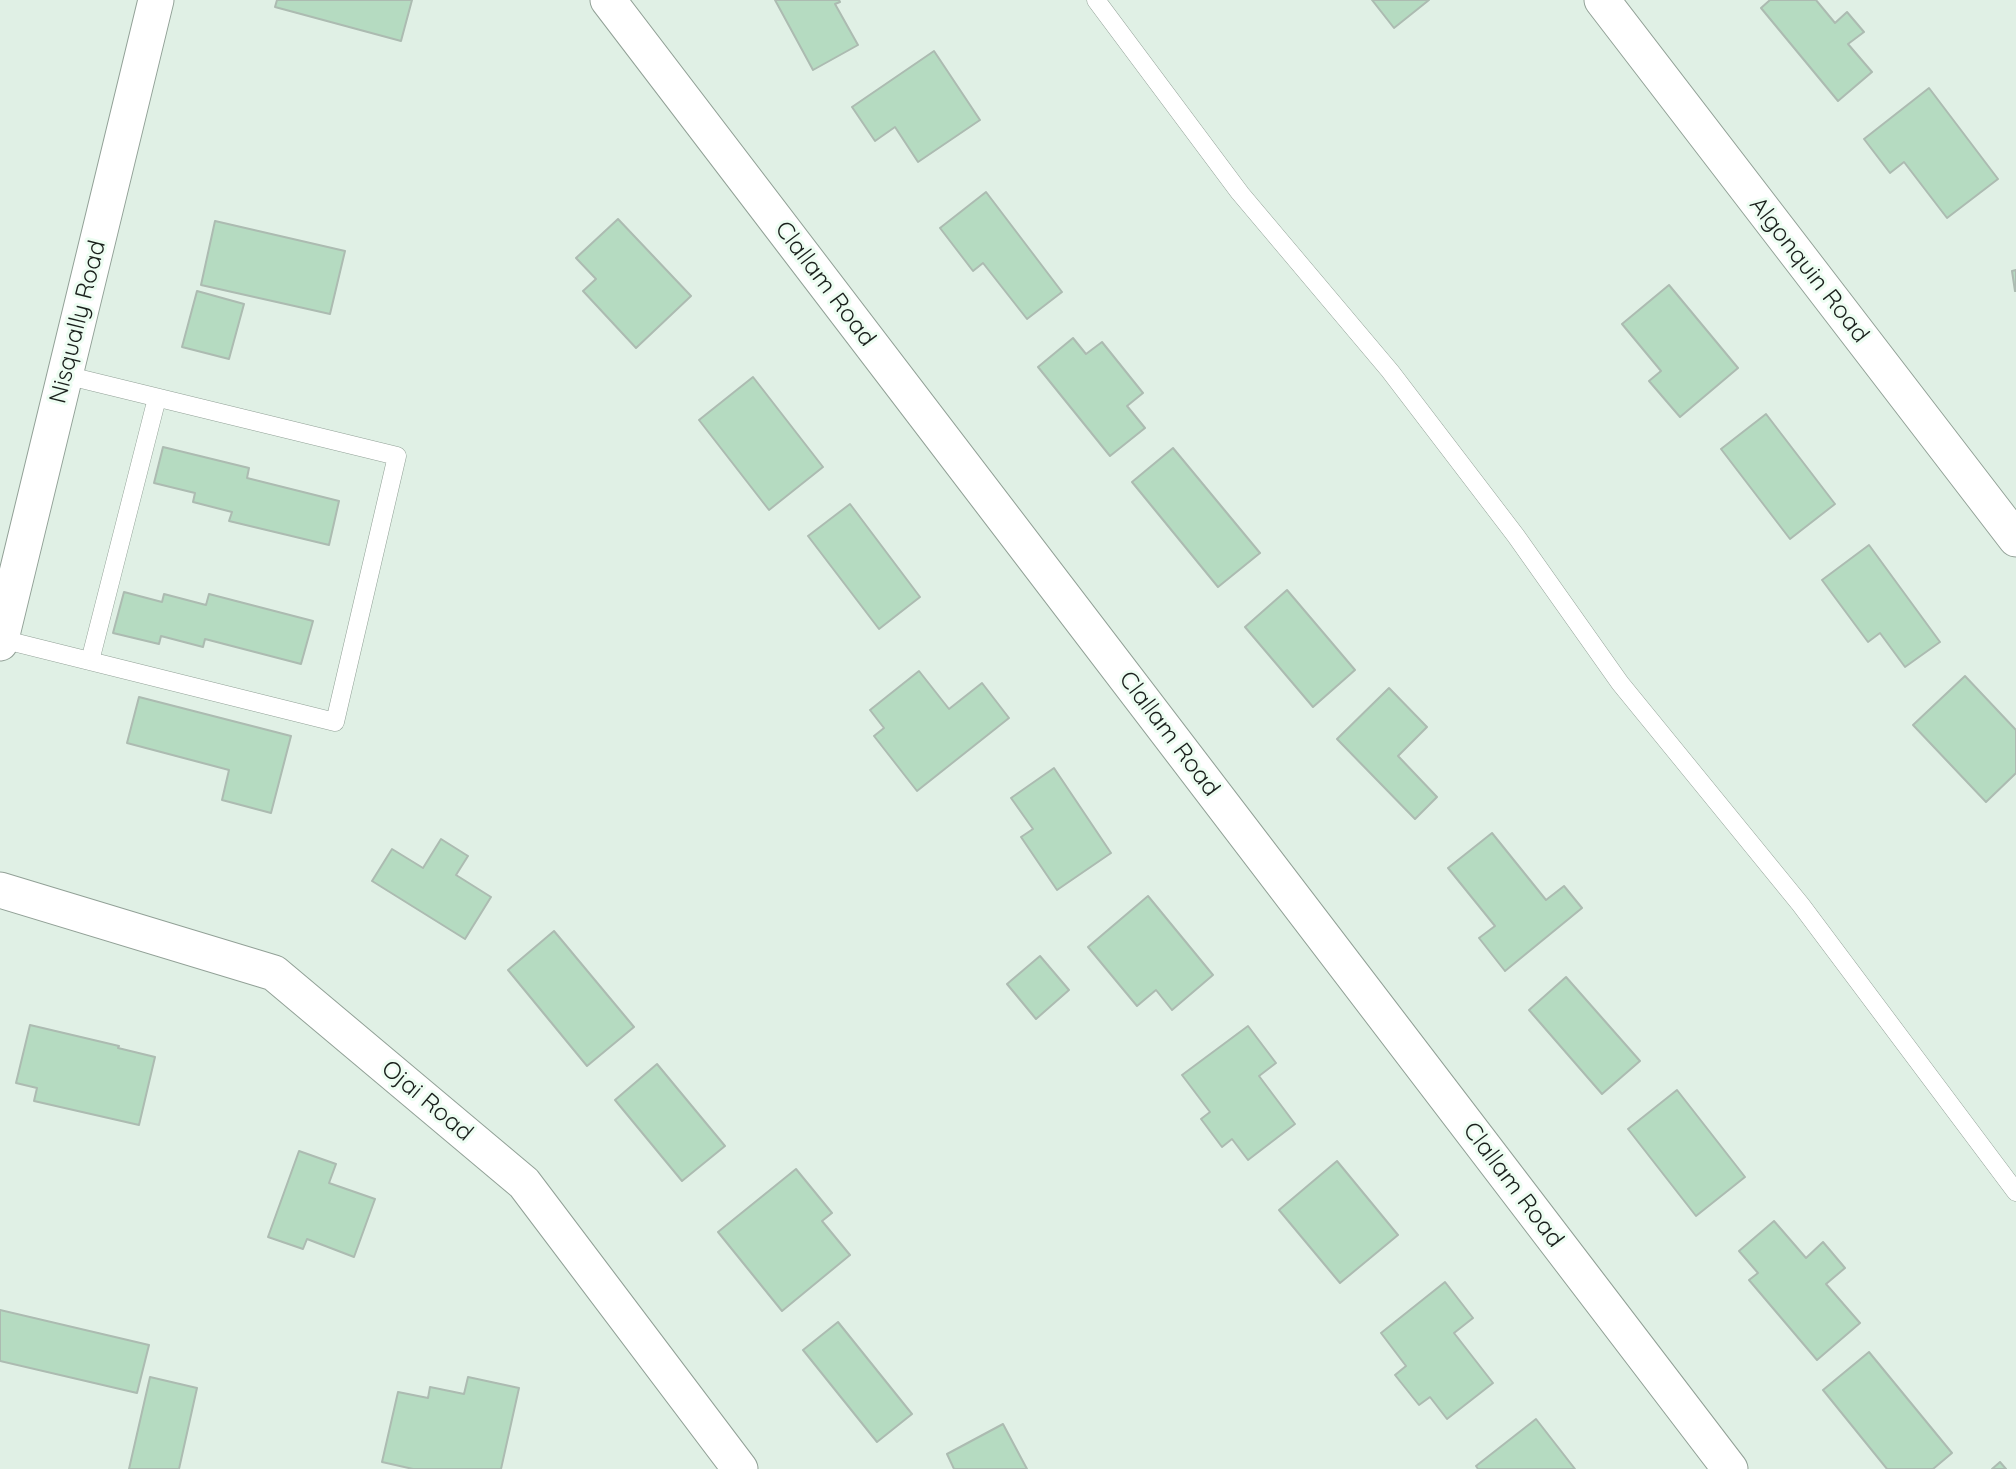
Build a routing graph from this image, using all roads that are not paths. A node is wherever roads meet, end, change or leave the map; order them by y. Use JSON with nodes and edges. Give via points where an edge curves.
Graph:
{"nodes":[{"id":1,"x":156,"y":0,"type":"edge"},
{"id":2,"x":608,"y":0,"type":"edge"},
{"id":3,"x":1096,"y":0,"type":"edge"},
{"id":4,"x":1602,"y":0,"type":"edge"},
{"id":5,"x":65,"y":375,"type":"junction"},
{"id":6,"x":157,"y":398,"type":"junction"},
{"id":7,"x":2016,"y":539,"type":"edge"},
{"id":8,"x":1,"y":641,"type":"edge"},
{"id":9,"x":90,"y":661,"type":"junction"},
{"id":10,"x":0,"y":890,"type":"edge"},
{"id":11,"x":2016,"y":1192,"type":"edge"},
{"id":12,"x":740,"y":1469,"type":"edge"},
{"id":13,"x":1730,"y":1469,"type":"edge"}],
"edges":[{"from":1,"to":5,"type":"street","name":"Nisqually Road"},
{"from":2,"to":13,"type":"street","name":"Clallam Road"},
{"from":3,"to":11,"type":"lane","via":[[1240,193],[1398,381],[1620,683],[1801,905]]},
{"from":4,"to":7,"type":"street","name":"Algonquin Road"},
{"from":5,"to":6,"type":"lane"},
{"from":5,"to":8,"type":"street","name":"Nisqually Road"},
{"from":6,"to":9,"type":"lane"},
{"from":6,"to":9,"type":"lane","via":[[397,456],[335,722]]},
{"from":8,"to":9,"type":"lane"},
{"from":10,"to":12,"type":"street","name":"Ojai Road","via":[[274,973],[524,1184]]}]}
